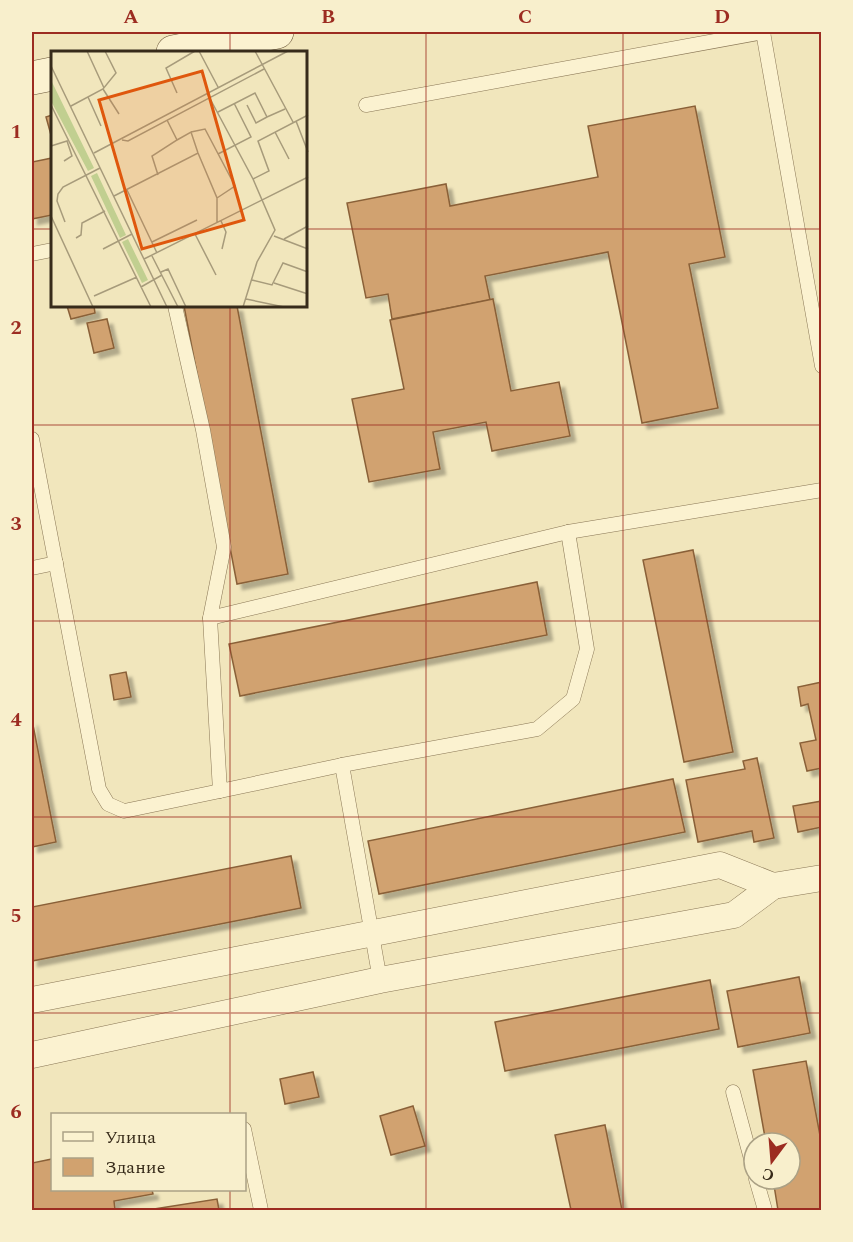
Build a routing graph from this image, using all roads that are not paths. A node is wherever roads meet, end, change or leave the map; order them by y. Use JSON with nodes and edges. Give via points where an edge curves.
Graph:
{"nodes":[{"id":1,"x":277,"y":32,"type":"edge"},
{"id":2,"x":764,"y":32,"type":"edge"},
{"id":3,"x":195,"y":46,"type":"edge"},
{"id":4,"x":51,"y":74,"type":"edge"},
{"id":5,"x":32,"y":78,"type":"edge"},
{"id":6,"x":366,"y":105,"type":"dead end"},
{"id":7,"x":51,"y":250,"type":"edge"},
{"id":8,"x":32,"y":254,"type":"edge"},
{"id":9,"x":175,"y":308,"type":"edge"},
{"id":10,"x":822,"y":366,"type":"edge"},
{"id":11,"x":32,"y":439,"type":"edge"},
{"id":12,"x":822,"y":490,"type":"edge"},
{"id":13,"x":568,"y":532,"type":"junction"},
{"id":14,"x":56,"y":563,"type":"junction"},
{"id":15,"x":32,"y":568,"type":"edge"},
{"id":16,"x":210,"y":618,"type":"junction"},
{"id":17,"x":342,"y":765,"type":"junction"},
{"id":18,"x":219,"y":791,"type":"junction"},
{"id":19,"x":822,"y":878,"type":"edge"},
{"id":20,"x":773,"y":886,"type":"junction"},
{"id":21,"x":372,"y":933,"type":"junction"},
{"id":22,"x":380,"y":980,"type":"junction"},
{"id":23,"x":32,"y":1000,"type":"edge"},
{"id":24,"x":32,"y":1055,"type":"edge"},
{"id":25,"x":733,"y":1092,"type":"dead end"},
{"id":26,"x":744,"y":1131,"type":"edge"},
{"id":27,"x":246,"y":1139,"type":"edge"},
{"id":28,"x":759,"y":1191,"type":"edge"},
{"id":29,"x":261,"y":1210,"type":"edge"},
{"id":30,"x":765,"y":1210,"type":"edge"}],
"edges":[{"from":1,"to":3,"type":"main road"},
{"from":2,"to":6,"type":"lane"},
{"from":2,"to":10,"type":"lane"},
{"from":4,"to":5,"type":"main road"},
{"from":7,"to":8,"type":"lane"},
{"from":9,"to":16,"type":"lane","via":[[224,547]]},
{"from":11,"to":14,"type":"lane"},
{"from":12,"to":13,"type":"lane"},
{"from":13,"to":16,"type":"lane"},
{"from":13,"to":17,"type":"lane","via":[[587,649],[573,699],[537,729]]},
{"from":14,"to":15,"type":"lane"},
{"from":14,"to":18,"type":"lane","via":[[99,789],[108,804],[124,811]]},
{"from":16,"to":18,"type":"lane"},
{"from":17,"to":18,"type":"lane"},
{"from":17,"to":21,"type":"lane"},
{"from":19,"to":20,"type":"street"},
{"from":20,"to":21,"type":"street","via":[[720,865]]},
{"from":20,"to":22,"type":"street","via":[[734,915]]},
{"from":21,"to":22,"type":"lane"},
{"from":21,"to":23,"type":"street"},
{"from":22,"to":24,"type":"street"},
{"from":25,"to":26,"type":"lane"},
{"from":27,"to":29,"type":"lane"},
{"from":28,"to":30,"type":"lane"}]}
